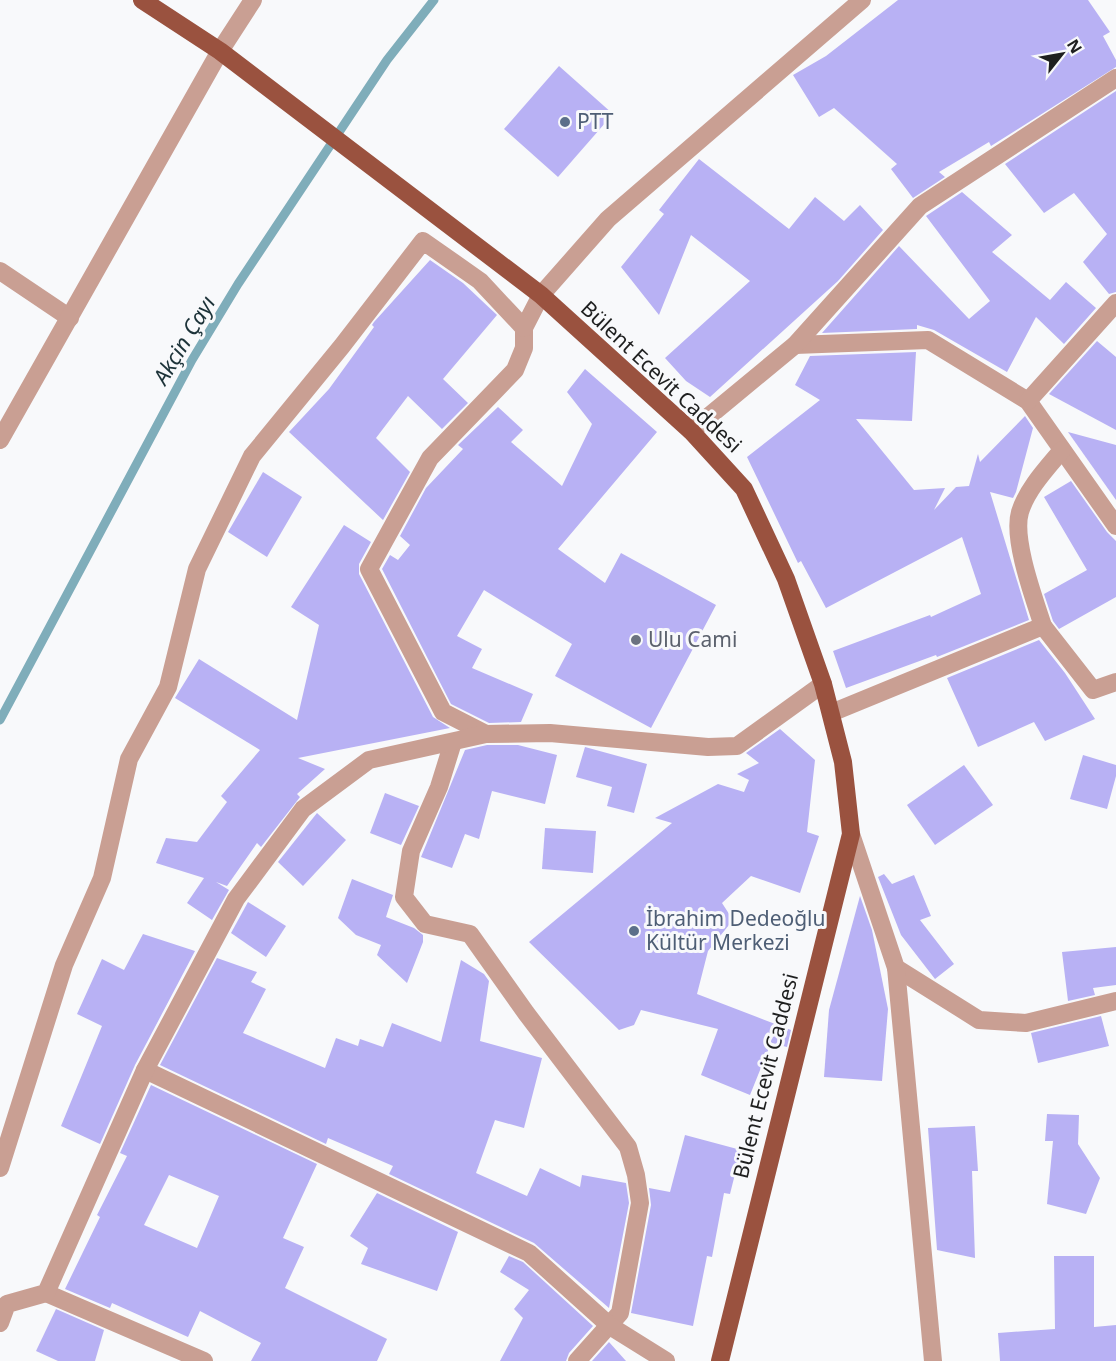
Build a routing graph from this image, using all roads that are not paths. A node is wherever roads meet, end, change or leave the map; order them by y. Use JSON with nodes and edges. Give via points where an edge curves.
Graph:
{"nodes":[{"id":1,"x":142,"y":0,"type":"edge"},
{"id":2,"x":253,"y":0,"type":"edge"},
{"id":3,"x":862,"y":0,"type":"edge"},
{"id":4,"x":220,"y":51,"type":"junction"},
{"id":5,"x":1116,"y":78,"type":"edge"},
{"id":6,"x":0,"y":271,"type":"edge"},
{"id":7,"x":541,"y":295,"type":"junction"},
{"id":8,"x":1116,"y":303,"type":"edge"},
{"id":9,"x":70,"y":318,"type":"junction"},
{"id":10,"x":524,"y":328,"type":"junction"},
{"id":11,"x":795,"y":345,"type":"junction"},
{"id":12,"x":1028,"y":401,"type":"junction"},
{"id":13,"x":691,"y":430,"type":"junction"},
{"id":14,"x":0,"y":440,"type":"edge"},
{"id":15,"x":1062,"y":450,"type":"junction"},
{"id":16,"x":1116,"y":526,"type":"edge"},
{"id":17,"x":1043,"y":626,"type":"junction"},
{"id":18,"x":1116,"y":682,"type":"edge"},
{"id":19,"x":822,"y":684,"type":"junction"},
{"id":20,"x":831,"y":713,"type":"junction"},
{"id":21,"x":486,"y":734,"type":"junction"},
{"id":22,"x":453,"y":742,"type":"junction"},
{"id":23,"x":850,"y":834,"type":"junction"},
{"id":24,"x":896,"y":968,"type":"junction"},
{"id":25,"x":1116,"y":1001,"type":"edge"},
{"id":26,"x":145,"y":1070,"type":"junction"},
{"id":27,"x":0,"y":1168,"type":"edge"},
{"id":28,"x":46,"y":1293,"type":"junction"},
{"id":29,"x":4,"y":1302,"type":"edge"},
{"id":30,"x":0,"y":1323,"type":"edge"},
{"id":31,"x":610,"y":1326,"type":"junction"},
{"id":32,"x":204,"y":1361,"type":"edge"},
{"id":33,"x":577,"y":1361,"type":"edge"},
{"id":34,"x":666,"y":1361,"type":"edge"},
{"id":35,"x":720,"y":1361,"type":"edge"},
{"id":36,"x":933,"y":1361,"type":"edge"}],
"edges":[{"from":1,"to":4,"type":"main road","name":"Bülent Ecevit Caddesi"},
{"from":2,"to":4,"type":"street"},
{"from":3,"to":7,"type":"street","via":[[608,219]]},
{"from":4,"to":7,"type":"main road","name":"Bülent Ecevit Caddesi"},
{"from":4,"to":9,"type":"street"},
{"from":5,"to":11,"type":"street","via":[[920,206]]},
{"from":6,"to":9,"type":"street"},
{"from":7,"to":10,"type":"street"},
{"from":7,"to":13,"type":"main road","name":"Bülent Ecevit Caddesi"},
{"from":8,"to":12,"type":"street"},
{"from":9,"to":14,"type":"street"},
{"from":10,"to":21,"type":"street","via":[[524,348],[515,370],[430,458],[369,569],[443,712]]},
{"from":10,"to":27,"type":"street","via":[[480,281],[423,241],[252,456],[197,569],[168,687],[129,759],[102,878],[64,965]]},
{"from":11,"to":12,"type":"street","via":[[928,340]]},
{"from":11,"to":13,"type":"street"},
{"from":12,"to":15,"type":"street"},
{"from":13,"to":19,"type":"main road","name":"Bülent Ecevit Caddesi","via":[[744,489],[786,579]]},
{"from":15,"to":16,"type":"street"},
{"from":15,"to":17,"type":"street","via":[[1041,475],[1020,512],[1025,568]]},
{"from":17,"to":18,"type":"street","via":[[1093,690]]},
{"from":17,"to":20,"type":"street"},
{"from":19,"to":20,"type":"main road","name":"Bülent Ecevit Caddesi"},
{"from":19,"to":21,"type":"street","via":[[737,746],[550,734]]},
{"from":20,"to":23,"type":"main road","name":"Bülent Ecevit Caddesi","via":[[843,762]]},
{"from":21,"to":22,"type":"street"},
{"from":22,"to":26,"type":"street","via":[[369,760],[303,808],[236,898]]},
{"from":22,"to":31,"type":"street","via":[[439,787],[411,851],[404,897],[425,924],[471,934],[628,1147],[640,1203],[620,1313]]},
{"from":23,"to":24,"type":"street"},
{"from":23,"to":35,"type":"main road","name":"Bülent Ecevit Caddesi"},
{"from":24,"to":25,"type":"street","via":[[979,1020],[1026,1023]]},
{"from":24,"to":36,"type":"street"},
{"from":26,"to":28,"type":"street"},
{"from":26,"to":31,"type":"street","via":[[529,1253]]},
{"from":28,"to":29,"type":"street"},
{"from":28,"to":32,"type":"street"},
{"from":29,"to":30,"type":"street"},
{"from":31,"to":33,"type":"street"},
{"from":31,"to":34,"type":"street"}]}
